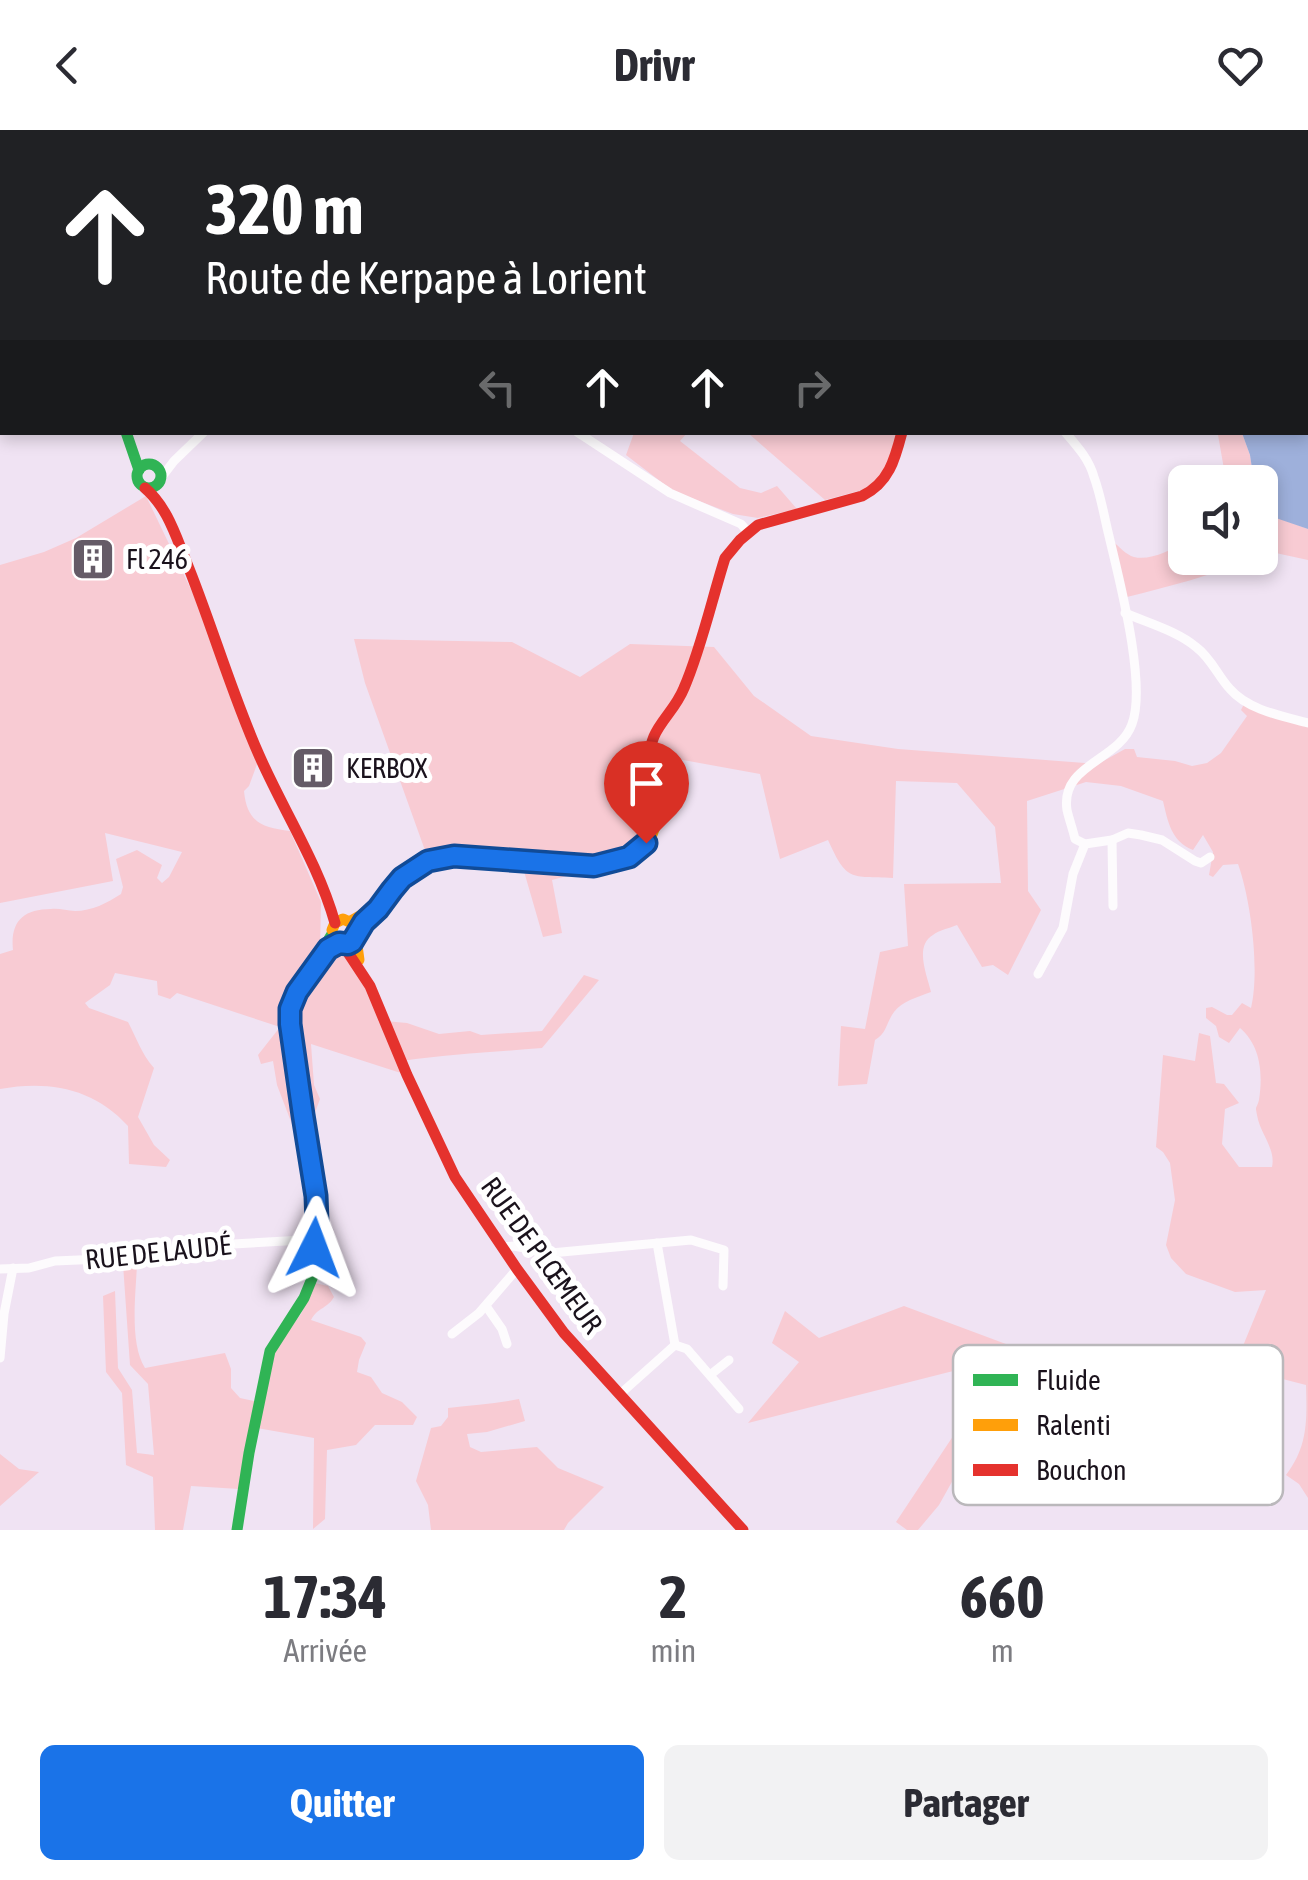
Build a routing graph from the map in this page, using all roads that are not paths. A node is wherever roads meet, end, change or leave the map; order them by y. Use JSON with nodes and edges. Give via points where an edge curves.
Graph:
{"nodes":[{"id":1,"x":127,"y":435,"type":"edge"},
{"id":2,"x":201,"y":435,"type":"edge"},
{"id":3,"x":581,"y":435,"type":"edge"},
{"id":4,"x":901,"y":435,"type":"edge"},
{"id":5,"x":1068,"y":435,"type":"edge"},
{"id":6,"x":151,"y":475,"type":"junction"},
{"id":7,"x":748,"y":532,"type":"junction"},
{"id":8,"x":1126,"y":613,"type":"junction"},
{"id":9,"x":1308,"y":723,"type":"edge"},
{"id":10,"x":1112,"y":840,"type":"junction"},
{"id":11,"x":1086,"y":844,"type":"junction"},
{"id":12,"x":1210,"y":857,"type":"dead end"},
{"id":13,"x":1128,"y":896,"type":"dead end"},
{"id":14,"x":345,"y":932,"type":"junction"},
{"id":15,"x":1038,"y":974,"type":"dead end"},
{"id":16,"x":318,"y":1231,"type":"junction"},
{"id":17,"x":303,"y":1240,"type":"junction"},
{"id":18,"x":656,"y":1243,"type":"junction"},
{"id":19,"x":502,"y":1247,"type":"junction"},
{"id":20,"x":318,"y":1248,"type":"junction"},
{"id":21,"x":528,"y":1250,"type":"junction"},
{"id":22,"x":513,"y":1264,"type":"junction"},
{"id":23,"x":13,"y":1268,"type":"junction"},
{"id":24,"x":0,"y":1269,"type":"edge"},
{"id":25,"x":723,"y":1286,"type":"dead end"},
{"id":26,"x":486,"y":1306,"type":"junction"},
{"id":27,"x":452,"y":1334,"type":"dead end"},
{"id":28,"x":507,"y":1344,"type":"dead end"},
{"id":29,"x":675,"y":1344,"type":"junction"},
{"id":30,"x":0,"y":1358,"type":"edge"},
{"id":31,"x":729,"y":1360,"type":"dead end"},
{"id":32,"x":710,"y":1376,"type":"junction"},
{"id":33,"x":619,"y":1395,"type":"junction"},
{"id":34,"x":739,"y":1408,"type":"dead end"},
{"id":35,"x":236,"y":1530,"type":"edge"},
{"id":36,"x":743,"y":1530,"type":"edge"}],
"edges":[{"from":1,"to":6,"type":"main road"},
{"from":2,"to":6,"type":"street"},
{"from":3,"to":7,"type":"street","via":[[670,493]]},
{"from":4,"to":7,"type":"main road","via":[[891,470],[874,490]]},
{"from":5,"to":8,"type":"street","via":[[1094,477]]},
{"from":6,"to":14,"type":"main road","via":[[260,756]]},
{"from":7,"to":14,"type":"main road","via":[[725,558],[684,689],[650,744],[658,813],[646,843],[629,857],[594,866],[454,856],[428,861],[400,875]]},
{"from":8,"to":9,"type":"street","via":[[1195,646],[1243,701]]},
{"from":8,"to":11,"type":"street","via":[[1135,674],[1132,725],[1120,745],[1072,781],[1066,806],[1075,839]]},
{"from":10,"to":11,"type":"street"},
{"from":10,"to":12,"type":"street","via":[[1141,835],[1201,863]]},
{"from":10,"to":13,"type":"street","via":[[1113,901]]},
{"from":11,"to":15,"type":"street","via":[[1063,928]]},
{"from":14,"to":16,"type":"main road","via":[[297,992],[290,1016]]},
{"from":14,"to":19,"type":"main road","name":"RUE DE PLŒMEUR","via":[[455,1177]]},
{"from":16,"to":17,"type":"street","name":"RUE DE LAUDÉ"},
{"from":16,"to":20,"type":"main road"},
{"from":17,"to":20,"type":"street"},
{"from":17,"to":23,"type":"street","name":"RUE DE LAUDÉ"},
{"from":18,"to":21,"type":"street"},
{"from":18,"to":25,"type":"street","via":[[690,1240],[724,1250]]},
{"from":18,"to":29,"type":"street"},
{"from":19,"to":21,"type":"street"},
{"from":19,"to":22,"type":"main road","name":"RUE DE PLŒMEUR"},
{"from":20,"to":35,"type":"main road","via":[[304,1298],[270,1351]]},
{"from":21,"to":22,"type":"street"},
{"from":22,"to":26,"type":"street"},
{"from":22,"to":33,"type":"main road","name":"RUE DE PLŒMEUR"},
{"from":23,"to":24,"type":"street","name":"RUE DE LAUDÉ"},
{"from":23,"to":30,"type":"street"},
{"from":26,"to":27,"type":"street"},
{"from":26,"to":28,"type":"street"},
{"from":29,"to":32,"type":"street"},
{"from":29,"to":33,"type":"street"},
{"from":31,"to":32,"type":"street"},
{"from":32,"to":34,"type":"street"},
{"from":33,"to":36,"type":"main road","name":"RUE DE PLŒMEUR"}]}
